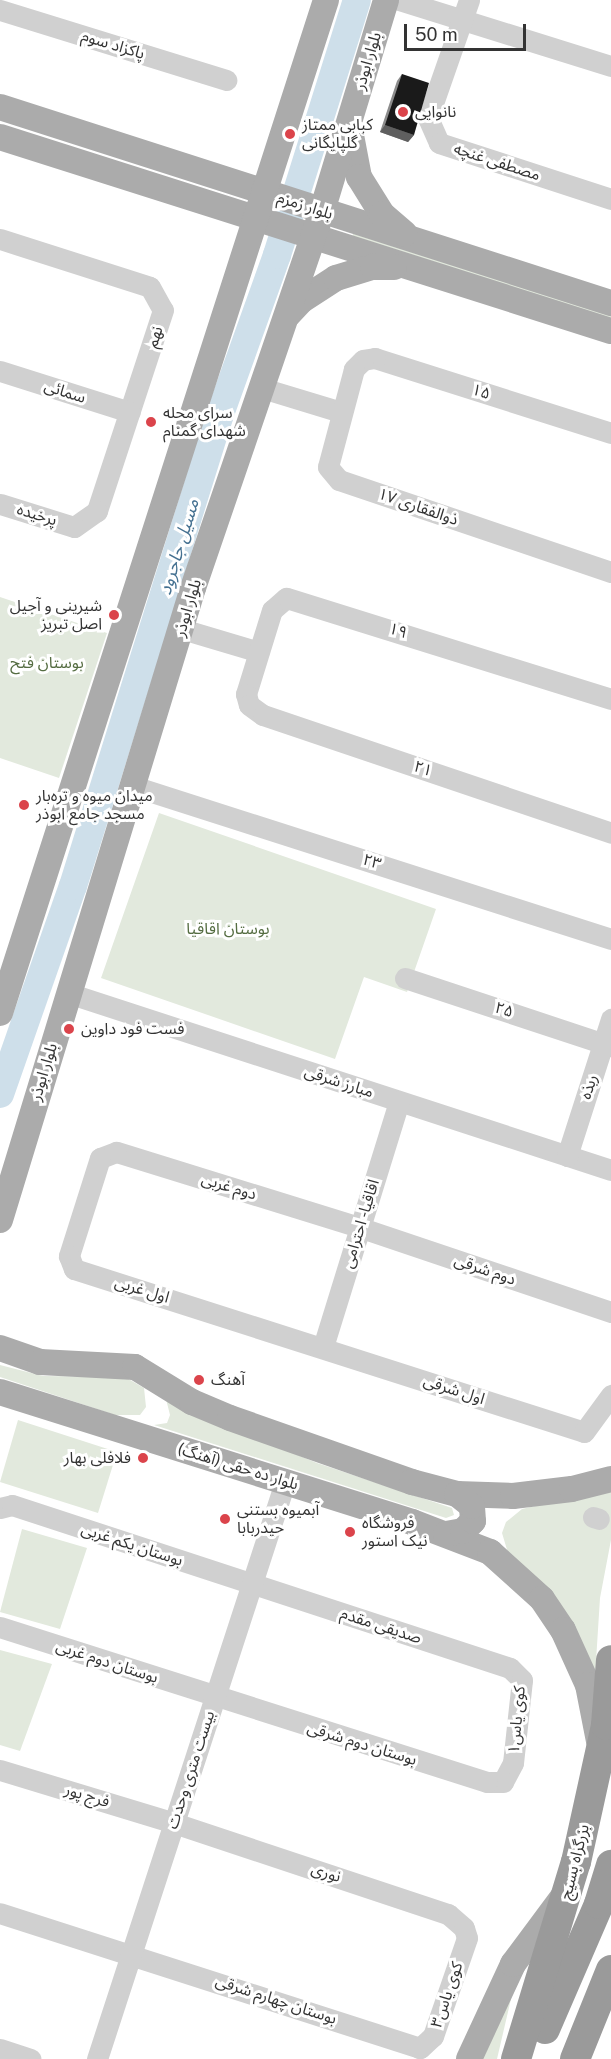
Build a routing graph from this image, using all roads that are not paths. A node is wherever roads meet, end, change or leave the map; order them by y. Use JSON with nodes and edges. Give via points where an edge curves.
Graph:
{"nodes":[{"id":1,"x":326,"y":0,"type":"edge"},
{"id":2,"x":386,"y":0,"type":"edge"},
{"id":3,"x":399,"y":0,"type":"edge"},
{"id":4,"x":469,"y":0,"type":"edge"},
{"id":5,"x":0,"y":10,"type":"edge"},
{"id":6,"x":462,"y":21,"type":"junction"},
{"id":7,"x":611,"y":66,"type":"edge"},
{"id":8,"x":226,"y":80,"type":"dead end"},
{"id":9,"x":0,"y":107,"type":"edge"},
{"id":10,"x":349,"y":125,"type":"junction"},
{"id":11,"x":0,"y":137,"type":"edge"},
{"id":12,"x":295,"y":197,"type":"junction"},
{"id":13,"x":611,"y":199,"type":"edge"},
{"id":14,"x":283,"y":232,"type":"junction"},
{"id":15,"x":0,"y":239,"type":"edge"},
{"id":16,"x":417,"y":243,"type":"junction"},
{"id":17,"x":407,"y":267,"type":"junction"},
{"id":18,"x":611,"y":303,"type":"edge"},
{"id":19,"x":285,"y":319,"type":"junction"},
{"id":20,"x":611,"y":331,"type":"edge"},
{"id":21,"x":354,"y":369,"type":"joint"},
{"id":22,"x":0,"y":371,"type":"edge"},
{"id":23,"x":262,"y":388,"type":"junction"},
{"id":24,"x":130,"y":412,"type":"junction"},
{"id":25,"x":340,"y":412,"type":"junction"},
{"id":26,"x":611,"y":433,"type":"edge"},
{"id":27,"x":0,"y":504,"type":"edge"},
{"id":28,"x":74,"y":527,"type":"joint"},
{"id":29,"x":611,"y":572,"type":"edge"},
{"id":30,"x":182,"y":629,"type":"junction"},
{"id":31,"x":259,"y":652,"type":"junction"},
{"id":32,"x":246,"y":694,"type":"joint"},
{"id":33,"x":611,"y":699,"type":"edge"},
{"id":34,"x":134,"y":786,"type":"junction"},
{"id":35,"x":611,"y":833,"type":"edge"},
{"id":36,"x":611,"y":939,"type":"edge"},
{"id":37,"x":5,"y":975,"type":"edge"},
{"id":38,"x":405,"y":978,"type":"dead end"},
{"id":39,"x":68,"y":993,"type":"junction"},
{"id":40,"x":0,"y":1013,"type":"edge"},
{"id":41,"x":611,"y":1019,"type":"edge"},
{"id":42,"x":607,"y":1044,"type":"edge"},
{"id":43,"x":399,"y":1101,"type":"junction"},
{"id":44,"x":567,"y":1156,"type":"junction"},
{"id":45,"x":100,"y":1158,"type":"joint"},
{"id":46,"x":611,"y":1170,"type":"edge"},
{"id":47,"x":0,"y":1220,"type":"edge"},
{"id":48,"x":359,"y":1227,"type":"junction"},
{"id":49,"x":611,"y":1312,"type":"edge"},
{"id":50,"x":0,"y":1336,"type":"edge"},
{"id":51,"x":323,"y":1347,"type":"junction"},
{"id":52,"x":0,"y":1348,"type":"edge"},
{"id":53,"x":73,"y":1362,"type":"junction"},
{"id":54,"x":1,"y":1393,"type":"edge"},
{"id":55,"x":611,"y":1395,"type":"edge"},
{"id":56,"x":611,"y":1479,"type":"edge"},
{"id":57,"x":285,"y":1482,"type":"junction"},
{"id":58,"x":458,"y":1494,"type":"junction"},
{"id":59,"x":6,"y":1506,"type":"edge"},
{"id":60,"x":446,"y":1534,"type":"junction"},
{"id":61,"x":252,"y":1584,"type":"junction"},
{"id":62,"x":0,"y":1627,"type":"edge"},
{"id":63,"x":611,"y":1660,"type":"edge"},
{"id":64,"x":510,"y":1668,"type":"joint"},
{"id":65,"x":215,"y":1698,"type":"junction"},
{"id":66,"x":600,"y":1751,"type":"junction"},
{"id":67,"x":0,"y":1770,"type":"edge"},
{"id":68,"x":509,"y":1777,"type":"joint"},
{"id":69,"x":174,"y":1823,"type":"junction"},
{"id":70,"x":611,"y":1865,"type":"edge"},
{"id":71,"x":569,"y":1888,"type":"junction"},
{"id":72,"x":0,"y":1913,"type":"edge"},
{"id":73,"x":467,"y":1938,"type":"joint"},
{"id":74,"x":132,"y":1953,"type":"junction"},
{"id":75,"x":611,"y":1970,"type":"edge"},
{"id":76,"x":611,"y":2000,"type":"edge"},
{"id":77,"x":590,"y":2029,"type":"junction"},
{"id":78,"x":420,"y":2048,"type":"joint"},
{"id":79,"x":0,"y":2049,"type":"edge"},
{"id":80,"x":30,"y":2059,"type":"edge"},
{"id":81,"x":98,"y":2059,"type":"edge"},
{"id":82,"x":469,"y":2059,"type":"edge"},
{"id":83,"x":516,"y":2059,"type":"edge"},
{"id":84,"x":533,"y":2059,"type":"edge"},
{"id":85,"x":575,"y":2059,"type":"edge"}],
"edges":[{"from":1,"to":12,"type":"main road","name":"بلوار ابوذر","via":[[277,156]]},
{"from":2,"to":10,"type":"main road","name":"بلوار ابوذر"},
{"from":3,"to":6,"type":"street"},
{"from":4,"to":6,"type":"street","name":"مصطفی غنچه"},
{"from":5,"to":8,"type":"street","name":"پاکزاد سوم"},
{"from":6,"to":7,"type":"street"},
{"from":6,"to":13,"type":"street","name":"مصطفی غنچه","via":[[428,118],[439,143]]},
{"from":9,"to":12,"type":"main road","name":"بلوار زمزم"},
{"from":10,"to":12,"type":"main road","name":"بلوار ابوذر","via":[[333,178]]},
{"from":10,"to":16,"type":"main road","via":[[359,177],[372,201],[394,226]]},
{"from":11,"to":14,"type":"main road","name":"بلوار زمزم"},
{"from":12,"to":14,"type":"main road","name":"بلوار ابوذر"},
{"from":12,"to":14,"type":"main road","name":"بلوار ابوذر"},
{"from":12,"to":16,"type":"main road","name":"بلوار زمزم"},
{"from":14,"to":17,"type":"main road","name":"بلوار زمزم"},
{"from":14,"to":19,"type":"main road","name":"بلوار ابوذر","via":[[299,276]]},
{"from":14,"to":37,"type":"main road","name":"بلوار ابوذر","via":[[242,257]]},
{"from":15,"to":24,"type":"street","name":"نهم","via":[[150,287],[164,310]]},
{"from":16,"to":18,"type":"main road","name":"بلوار زمزم"},
{"from":17,"to":19,"type":"main road","via":[[373,267],[336,278],[310,293]]},
{"from":17,"to":20,"type":"main road","name":"بلوار زمزم"},
{"from":19,"to":23,"type":"main road","name":"بلوار ابوذر"},
{"from":21,"to":25,"type":"street","name":"ذوالفقاری ۱۷"},
{"from":21,"to":26,"type":"street","name":"۱۵","via":[[363,360],[375,358]]},
{"from":22,"to":24,"type":"street","name":"سمائی"},
{"from":23,"to":25,"type":"street"},
{"from":23,"to":30,"type":"main road","name":"بلوار ابوذر"},
{"from":24,"to":28,"type":"street","name":"نهم","via":[[97,511]]},
{"from":25,"to":29,"type":"street","name":"ذوالفقاری ۱۷","via":[[328,467],[339,480]]},
{"from":27,"to":28,"type":"street","name":"پرخیده"},
{"from":30,"to":31,"type":"street"},
{"from":30,"to":34,"type":"main road","name":"بلوار ابوذر"},
{"from":31,"to":32,"type":"street","name":"۱۹"},
{"from":31,"to":33,"type":"street","name":"۱۹","via":[[275,604],[286,598]]},
{"from":32,"to":35,"type":"street","name":"۲۱","via":[[249,705],[263,715]]},
{"from":34,"to":36,"type":"street","name":"۲۳"},
{"from":34,"to":39,"type":"main road","name":"بلوار ابوذر"},
{"from":37,"to":40,"type":"main road","name":"بلوار ابوذر"},
{"from":38,"to":42,"type":"street","name":"۲۵"},
{"from":39,"to":43,"type":"street","name":"مبارز شرقی"},
{"from":39,"to":47,"type":"main road","name":"بلوار ابوذر"},
{"from":41,"to":42,"type":"street","name":"ربذه"},
{"from":42,"to":44,"type":"street","name":"ربذه"},
{"from":43,"to":44,"type":"street","name":"مبارز شرقی"},
{"from":43,"to":48,"type":"street","name":"اقاقیا - احترامی"},
{"from":44,"to":46,"type":"street","name":"مبارز شرقی"},
{"from":45,"to":48,"type":"street","name":"دوم غربی","via":[[116,1152]]},
{"from":45,"to":51,"type":"street","name":"اول غربی","via":[[69,1256],[74,1269]]},
{"from":48,"to":49,"type":"street","name":"دوم شرقی"},
{"from":48,"to":51,"type":"street","name":"اقاقیا - احترامی"},
{"from":50,"to":53,"type":"main road"},
{"from":51,"to":55,"type":"street","name":"اول شرقی","via":[[584,1432]]},
{"from":52,"to":53,"type":"main road","via":[[40,1362]]},
{"from":53,"to":58,"type":"main road","via":[[135,1367],[192,1402],[230,1418],[402,1479]]},
{"from":54,"to":57,"type":"main road","name":"بلوار ده حقی (آهنگ)"},
{"from":56,"to":58,"type":"main road","via":[[532,1495]]},
{"from":57,"to":60,"type":"main road","name":"بلوار ده حقی (آهنگ)"},
{"from":57,"to":61,"type":"street","name":"بیست متری وحدت"},
{"from":58,"to":60,"type":"main road","via":[[472,1506],[473,1521],[463,1531]]},
{"from":59,"to":61,"type":"street","name":"بوستان یکم غربی"},
{"from":60,"to":66,"type":"main road","name":"بلوار ده حقی (آهنگ)","via":[[490,1552],[545,1602],[564,1630],[588,1685]]},
{"from":61,"to":64,"type":"street","name":"صدیقی مقدم"},
{"from":61,"to":65,"type":"street","name":"بیست متری وحدت"},
{"from":62,"to":65,"type":"street","name":"بوستان دوم غربی"},
{"from":63,"to":66,"type":"highway","name":"بزرگراه بسیج"},
{"from":64,"to":68,"type":"street","name":"کوی یاس۱","via":[[522,1680]]},
{"from":65,"to":68,"type":"street","name":"بوستان دوم شرقی","via":[[487,1782],[503,1782]]},
{"from":65,"to":69,"type":"street","name":"بیست متری وحدت"},
{"from":66,"to":71,"type":"highway","name":"بزرگراه بسیج"},
{"from":67,"to":69,"type":"street","name":"فرج پور"},
{"from":69,"to":73,"type":"street","name":"نوری","via":[[448,1914],[465,1928]]},
{"from":69,"to":74,"type":"street","name":"بیست متری وحدت"},
{"from":70,"to":84,"type":"highway","via":[[599,1904]]},
{"from":71,"to":82,"type":"main road","via":[[513,1964]]},
{"from":71,"to":83,"type":"highway","name":"بزرگراه بسیج"},
{"from":72,"to":74,"type":"street","name":"بوستان چهارم شرقی"},
{"from":73,"to":78,"type":"street","name":"کوی یاس۳","via":[[433,2036]]},
{"from":74,"to":78,"type":"street","name":"بوستان چهارم شرقی"},
{"from":74,"to":81,"type":"street","name":"بیست متری وحدت"},
{"from":75,"to":77,"type":"highway"},
{"from":76,"to":77,"type":"highway"},
{"from":77,"to":85,"type":"highway"},
{"from":79,"to":80,"type":"street"}]}
